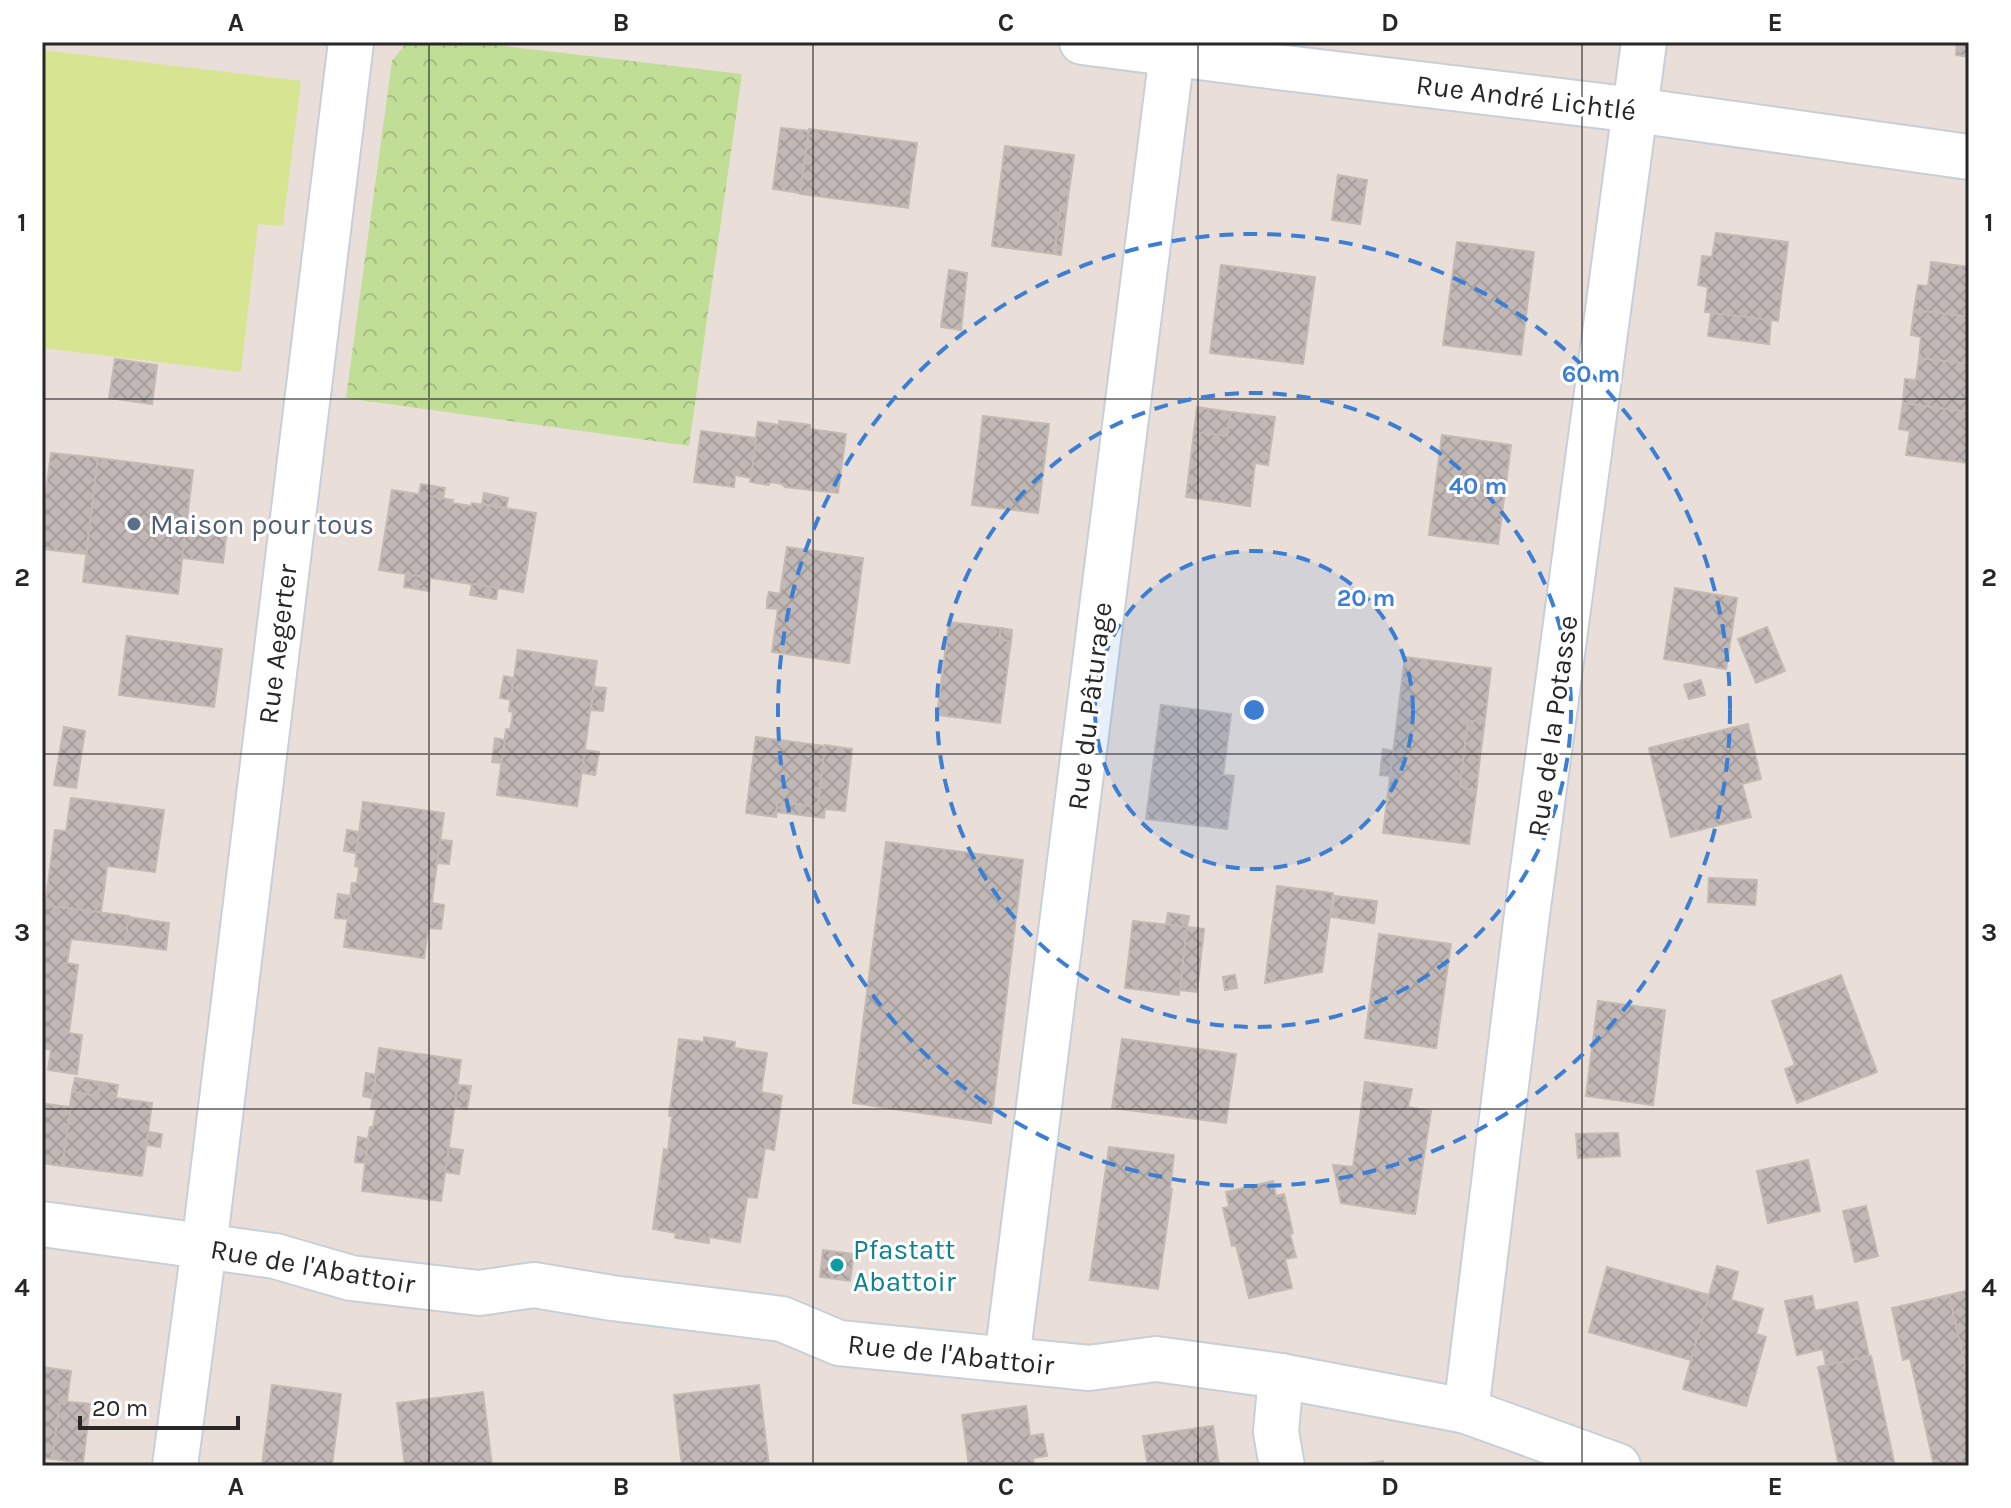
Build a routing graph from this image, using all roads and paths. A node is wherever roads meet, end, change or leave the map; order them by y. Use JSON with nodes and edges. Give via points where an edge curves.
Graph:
{"nodes":[{"id":1,"x":351,"y":42,"type":"edge"},
{"id":2,"x":1082,"y":42,"type":"edge"},
{"id":3,"x":1644,"y":42,"type":"edge"},
{"id":4,"x":1172,"y":54,"type":"junction"},
{"id":5,"x":1635,"y":110,"type":"junction"},
{"id":6,"x":1969,"y":157,"type":"edge"},
{"id":7,"x":42,"y":1224,"type":"edge"},
{"id":8,"x":204,"y":1247,"type":"junction"},
{"id":9,"x":1007,"y":1359,"type":"junction"},
{"id":10,"x":1281,"y":1376,"type":"junction"},
{"id":11,"x":1466,"y":1411,"type":"junction"},
{"id":12,"x":175,"y":1466,"type":"edge"},
{"id":13,"x":1282,"y":1466,"type":"edge"},
{"id":14,"x":1618,"y":1466,"type":"edge"}],
"edges":[{"from":1,"to":8,"type":"street","name":"Rue Aegerter"},
{"from":2,"to":4,"type":"street","name":"Rue André Lichtlé"},
{"from":3,"to":5,"type":"street","name":"Rue de la Potasse"},
{"from":4,"to":5,"type":"street","name":"Rue André Lichtlé"},
{"from":4,"to":9,"type":"street","name":"Rue du Pâturage"},
{"from":5,"to":6,"type":"street","name":"Rue André Lichtlé"},
{"from":5,"to":11,"type":"street","name":"Rue de la Potasse"},
{"from":7,"to":8,"type":"street","name":"Rue de l'Abattoir"},
{"from":8,"to":9,"type":"street","name":"Rue de l'Abattoir","via":[[275,1256],[351,1278],[479,1293],[534,1285],[782,1319],[839,1343]]},
{"from":8,"to":12,"type":"street","name":"Rue Aegerter"},
{"from":9,"to":10,"type":"street","name":"Rue de l'Abattoir","via":[[1089,1368],[1156,1359]]},
{"from":10,"to":11,"type":"street","name":"Rue de l'Abattoir"},
{"from":10,"to":13,"type":"street","via":[[1276,1432]]},
{"from":11,"to":14,"type":"street","name":"Rue de l'Abattoir"}]}
